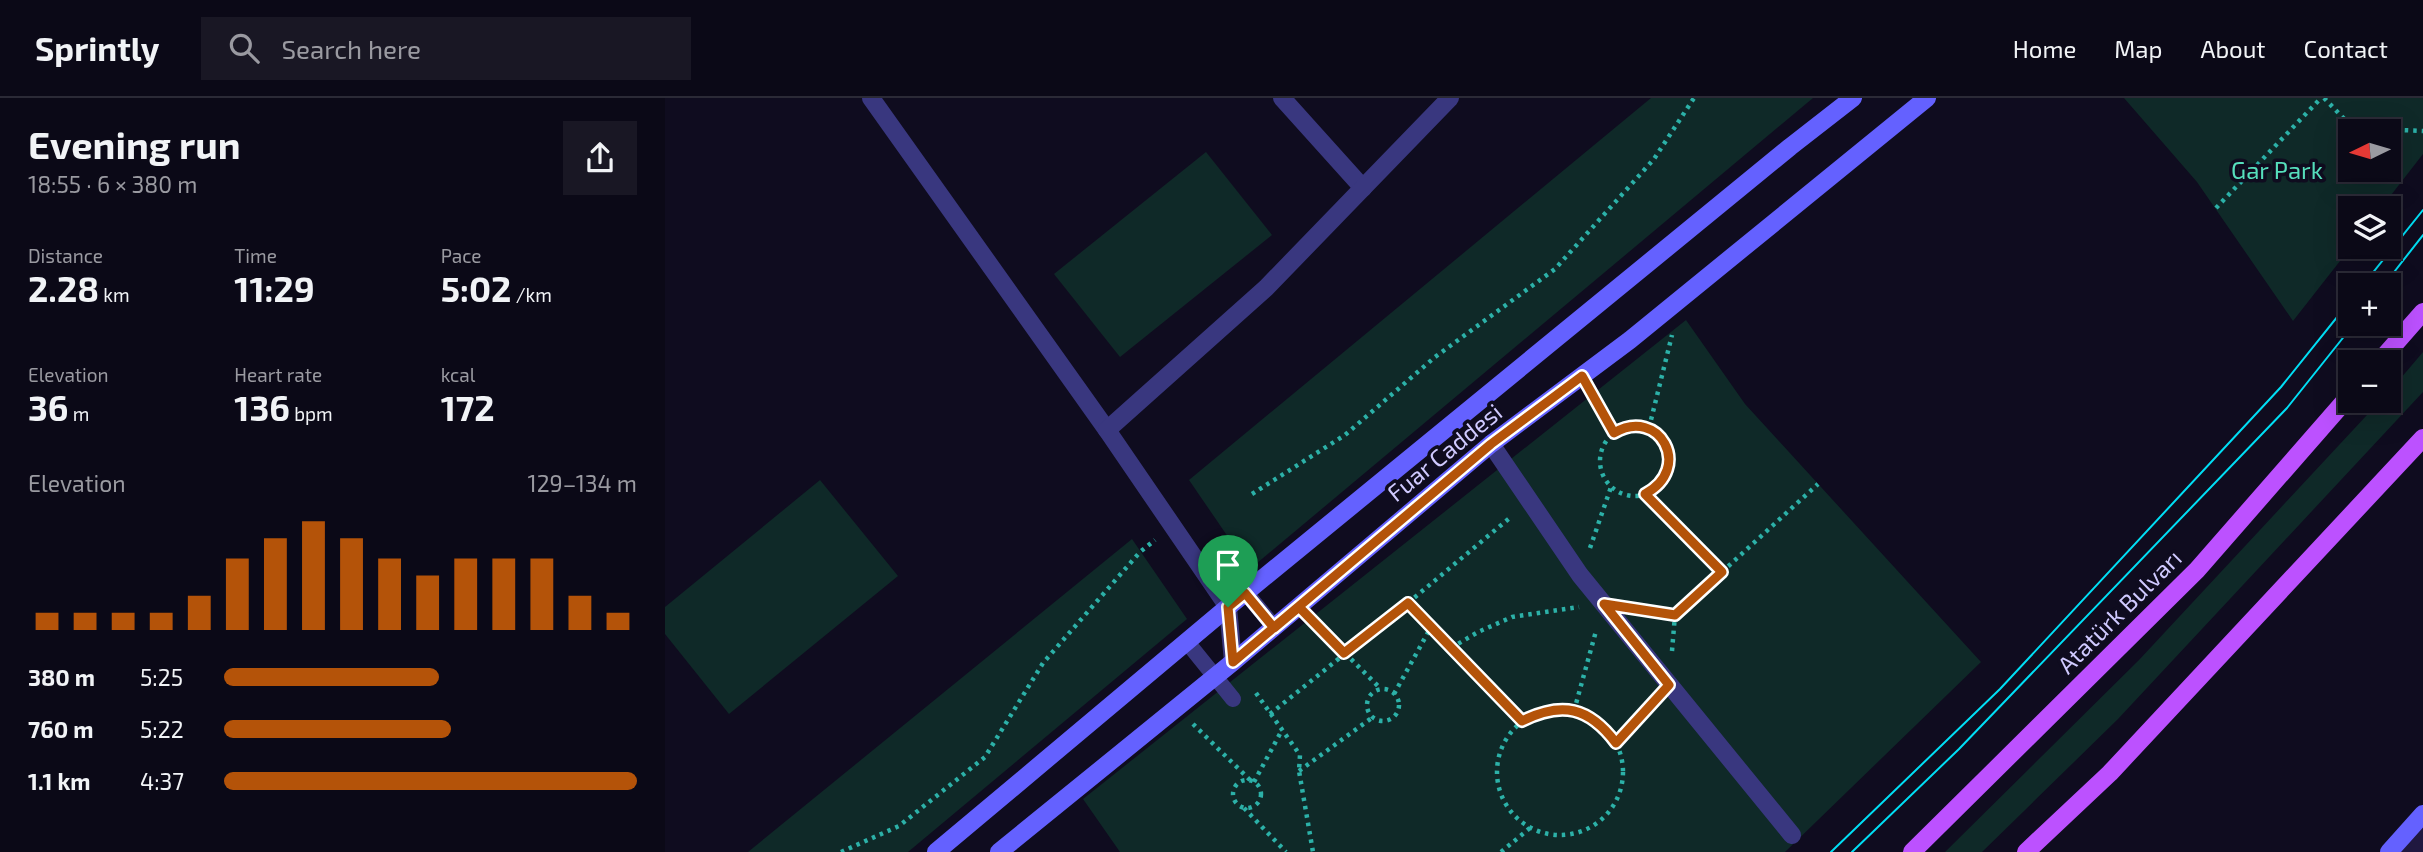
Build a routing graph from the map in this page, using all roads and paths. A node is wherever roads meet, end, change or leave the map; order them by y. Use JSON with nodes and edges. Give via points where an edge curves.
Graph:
{"nodes":[{"id":1,"x":871,"y":98,"type":"edge"},
{"id":2,"x":1282,"y":98,"type":"edge"},
{"id":3,"x":1450,"y":98,"type":"edge"},
{"id":4,"x":1695,"y":98,"type":"edge"},
{"id":5,"x":1853,"y":98,"type":"edge"},
{"id":6,"x":1927,"y":98,"type":"edge"},
{"id":7,"x":2323,"y":98,"type":"edge"},
{"id":8,"x":2423,"y":131,"type":"edge"},
{"id":9,"x":1363,"y":188,"type":"junction"},
{"id":10,"x":2215,"y":208,"type":"dead end"},
{"id":11,"x":1680,"y":300,"type":"junction"},
{"id":12,"x":2423,"y":313,"type":"edge"},
{"id":13,"x":2390,"y":350,"type":"edge"},
{"id":14,"x":1582,"y":376,"type":"junction"},
{"id":15,"x":2338,"y":409,"type":"edge"},
{"id":16,"x":1649,"y":429,"type":"junction"},
{"id":17,"x":1107,"y":430,"type":"junction"},
{"id":18,"x":1614,"y":433,"type":"junction"},
{"id":19,"x":2423,"y":438,"type":"edge"},
{"id":20,"x":1491,"y":444,"type":"junction"},
{"id":21,"x":1818,"y":484,"type":"dead end"},
{"id":22,"x":1611,"y":487,"type":"junction"},
{"id":23,"x":1252,"y":494,"type":"dead end"},
{"id":24,"x":1645,"y":494,"type":"junction"},
{"id":25,"x":1529,"y":501,"type":"junction"},
{"id":26,"x":1172,"y":527,"type":"junction"},
{"id":27,"x":1722,"y":572,"type":"junction"},
{"id":28,"x":1580,"y":575,"type":"junction"},
{"id":29,"x":1245,"y":593,"type":"junction"},
{"id":30,"x":1408,"y":603,"type":"junction"},
{"id":31,"x":1604,"y":604,"type":"junction"},
{"id":32,"x":1228,"y":607,"type":"junction"},
{"id":33,"x":1299,"y":607,"type":"junction"},
{"id":34,"x":1431,"y":627,"type":"junction"},
{"id":35,"x":1274,"y":628,"type":"junction"},
{"id":36,"x":1187,"y":642,"type":"junction"},
{"id":37,"x":1451,"y":648,"type":"junction"},
{"id":38,"x":1344,"y":653,"type":"junction"},
{"id":39,"x":1233,"y":662,"type":"junction"},
{"id":40,"x":1215,"y":677,"type":"junction"},
{"id":41,"x":1669,"y":685,"type":"junction"},
{"id":42,"x":1381,"y":689,"type":"junction"},
{"id":43,"x":1394,"y":694,"type":"junction"},
{"id":44,"x":1233,"y":699,"type":"dead end"},
{"id":45,"x":1177,"y":708,"type":"junction"},
{"id":46,"x":1574,"y":711,"type":"junction"},
{"id":47,"x":1271,"y":714,"type":"junction"},
{"id":48,"x":1373,"y":717,"type":"junction"},
{"id":49,"x":1522,"y":721,"type":"junction"},
{"id":50,"x":1282,"y":730,"type":"junction"},
{"id":51,"x":1616,"y":743,"type":"junction"},
{"id":52,"x":1299,"y":771,"type":"junction"},
{"id":53,"x":1252,"y":781,"type":"junction"},
{"id":54,"x":1243,"y":807,"type":"junction"},
{"id":55,"x":2423,"y":814,"type":"edge"},
{"id":56,"x":1530,"y":828,"type":"junction"},
{"id":57,"x":1792,"y":835,"type":"dead end"},
{"id":58,"x":1311,"y":850,"type":"edge"},
{"id":59,"x":841,"y":852,"type":"edge"},
{"id":60,"x":936,"y":852,"type":"edge"},
{"id":61,"x":999,"y":852,"type":"edge"},
{"id":62,"x":1286,"y":852,"type":"edge"},
{"id":63,"x":1501,"y":852,"type":"edge"},
{"id":64,"x":1912,"y":852,"type":"edge"},
{"id":65,"x":2026,"y":852,"type":"edge"},
{"id":66,"x":2389,"y":852,"type":"edge"}],
"edges":[{"from":1,"to":17,"type":"street"},
{"from":2,"to":9,"type":"street"},
{"from":3,"to":9,"type":"street"},
{"from":4,"to":23,"type":"path","via":[[1654,159],[1555,269],[1435,357],[1345,435]]},
{"from":5,"to":29,"type":"main road","name":"Fuar Caddesi"},
{"from":6,"to":11,"type":"main road","name":"Fuar Caddesi"},
{"from":7,"to":8,"type":"path","via":[[2353,128]]},
{"from":7,"to":10,"type":"path"},
{"from":9,"to":17,"type":"street","via":[[1266,288]]},
{"from":11,"to":14,"type":"main road","name":"Fuar Caddesi"},
{"from":11,"to":16,"type":"path"},
{"from":12,"to":13,"type":"main road"},
{"from":14,"to":18,"type":"path"},
{"from":14,"to":20,"type":"main road","name":"Fuar Caddesi"},
{"from":15,"to":64,"type":"main road","name":"Atatürk Bulvarı","via":[[2197,570]]},
{"from":16,"to":18,"type":"path","via":[[1631,426]]},
{"from":16,"to":24,"type":"path","via":[[1666,445],[1669,469],[1656,489]]},
{"from":17,"to":26,"type":"street"},
{"from":18,"to":22,"type":"path","via":[[1600,457]]},
{"from":19,"to":65,"type":"main road","via":[[2110,773]]},
{"from":20,"to":25,"type":"street"},
{"from":20,"to":33,"type":"main road","name":"Fuar Caddesi"},
{"from":21,"to":27,"type":"path"},
{"from":22,"to":24,"type":"path","via":[[1633,496]]},
{"from":22,"to":28,"type":"path"},
{"from":24,"to":27,"type":"path"},
{"from":25,"to":28,"type":"street"},
{"from":25,"to":30,"type":"path"},
{"from":26,"to":32,"type":"street"},
{"from":26,"to":59,"type":"path","via":[[1140,552],[1044,663],[985,757],[899,826]]},
{"from":27,"to":31,"type":"path","via":[[1675,615]]},
{"from":28,"to":31,"type":"street"},
{"from":29,"to":32,"type":"main road","name":"Fuar Caddesi"},
{"from":29,"to":35,"type":"street"},
{"from":30,"to":34,"type":"path"},
{"from":30,"to":38,"type":"path"},
{"from":31,"to":37,"type":"path","via":[[1512,618]]},
{"from":31,"to":41,"type":"street"},
{"from":31,"to":46,"type":"path"},
{"from":32,"to":36,"type":"main road","name":"Fuar Caddesi"},
{"from":32,"to":39,"type":"street"},
{"from":33,"to":35,"type":"main road","name":"Fuar Caddesi"},
{"from":33,"to":38,"type":"path"},
{"from":34,"to":37,"type":"path"},
{"from":34,"to":43,"type":"path"},
{"from":35,"to":39,"type":"main road","name":"Fuar Caddesi"},
{"from":36,"to":40,"type":"street"},
{"from":36,"to":60,"type":"main road","name":"Fuar Caddesi"},
{"from":37,"to":49,"type":"path"},
{"from":38,"to":42,"type":"path"},
{"from":38,"to":47,"type":"path"},
{"from":39,"to":40,"type":"main road","name":"Fuar Caddesi"},
{"from":39,"to":47,"type":"path"},
{"from":40,"to":44,"type":"street"},
{"from":40,"to":45,"type":"main road","name":"Fuar Caddesi"},
{"from":41,"to":51,"type":"path"},
{"from":41,"to":57,"type":"street"},
{"from":42,"to":43,"type":"path"},
{"from":42,"to":48,"type":"path","via":[[1368,703]]},
{"from":43,"to":48,"type":"path","via":[[1399,703],[1397,714],[1383,721]]},
{"from":45,"to":53,"type":"path"},
{"from":45,"to":61,"type":"main road","name":"Fuar Caddesi"},
{"from":46,"to":49,"type":"path","via":[[1541,711]]},
{"from":46,"to":51,"type":"path","via":[[1603,725]]},
{"from":47,"to":50,"type":"path"},
{"from":48,"to":52,"type":"path"},
{"from":49,"to":56,"type":"path","via":[[1498,758],[1497,780],[1514,816]]},
{"from":50,"to":52,"type":"path","via":[[1300,755]]},
{"from":50,"to":53,"type":"path"},
{"from":51,"to":56,"type":"path","via":[[1623,782],[1604,817],[1569,835],[1549,835]]},
{"from":52,"to":58,"type":"path"},
{"from":53,"to":54,"type":"path","via":[[1261,789],[1260,799]]},
{"from":53,"to":54,"type":"path","via":[[1241,781],[1234,788],[1236,802]]},
{"from":54,"to":62,"type":"path"},
{"from":55,"to":66,"type":"main road"},
{"from":56,"to":63,"type":"path"}]}
